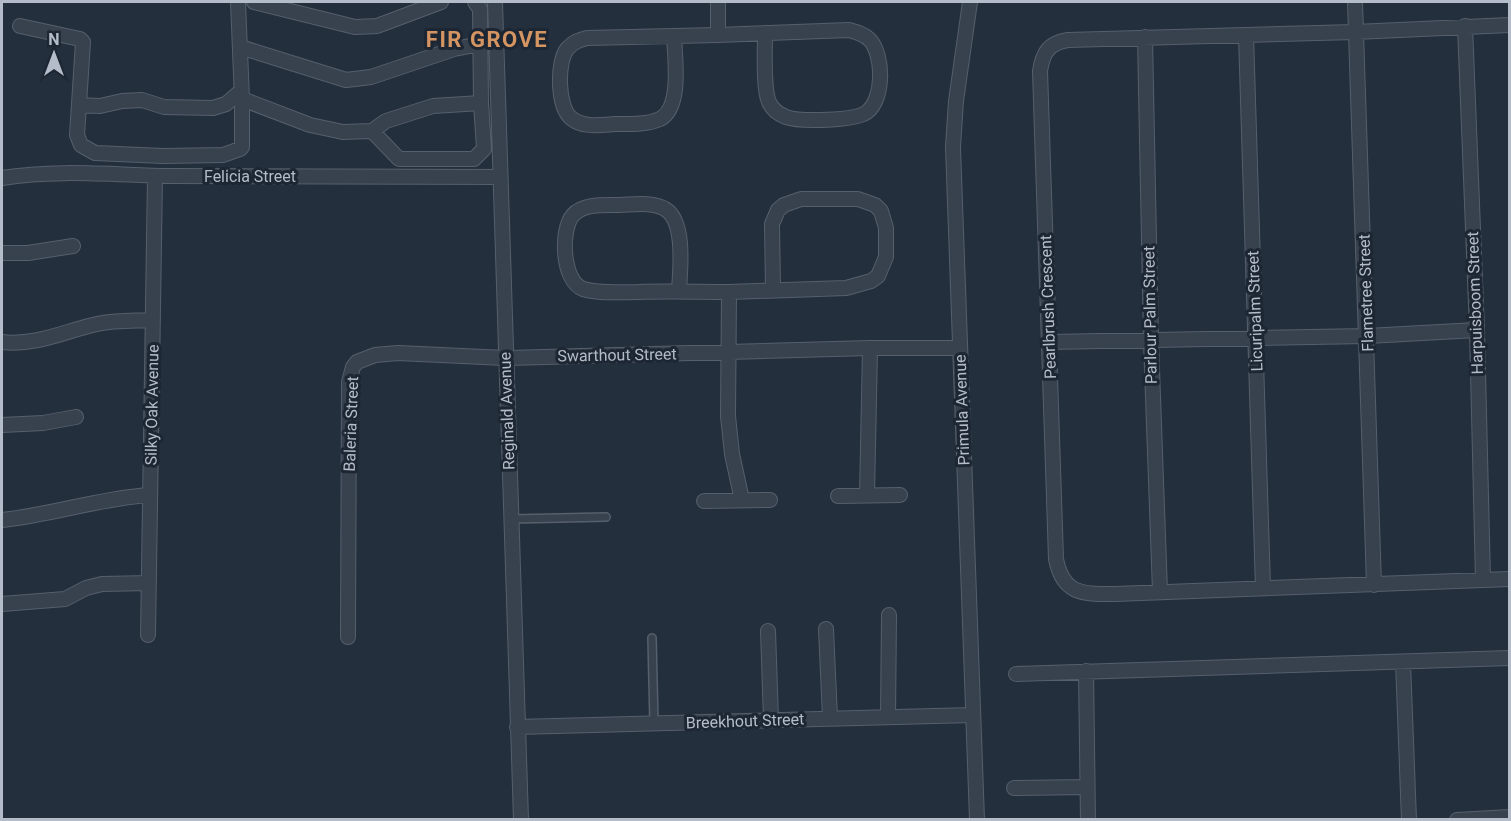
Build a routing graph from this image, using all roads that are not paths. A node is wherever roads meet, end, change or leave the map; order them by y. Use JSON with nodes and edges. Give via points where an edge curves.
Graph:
{"nodes":[{"id":1,"x":238,"y":2,"type":"edge"},
{"id":2,"x":254,"y":2,"type":"edge"},
{"id":3,"x":441,"y":2,"type":"edge"},
{"id":4,"x":475,"y":2,"type":"edge"},
{"id":5,"x":495,"y":2,"type":"edge"},
{"id":6,"x":718,"y":2,"type":"edge"},
{"id":7,"x":970,"y":2,"type":"edge"},
{"id":8,"x":1355,"y":2,"type":"edge"},
{"id":9,"x":1509,"y":25,"type":"edge"},
{"id":10,"x":20,"y":26,"type":"dead end"},
{"id":11,"x":1465,"y":26,"type":"junction"},
{"id":12,"x":1355,"y":32,"type":"junction"},
{"id":13,"x":765,"y":33,"type":"junction"},
{"id":14,"x":718,"y":35,"type":"junction"},
{"id":15,"x":1246,"y":35,"type":"junction"},
{"id":16,"x":674,"y":37,"type":"junction"},
{"id":17,"x":1145,"y":37,"type":"junction"},
{"id":18,"x":480,"y":44,"type":"junction"},
{"id":19,"x":240,"y":47,"type":"junction"},
{"id":20,"x":242,"y":95,"type":"junction"},
{"id":21,"x":481,"y":103,"type":"junction"},
{"id":22,"x":79,"y":105,"type":"junction"},
{"id":23,"x":372,"y":131,"type":"junction"},
{"id":24,"x":155,"y":176,"type":"junction"},
{"id":25,"x":500,"y":177,"type":"junction"},
{"id":26,"x":2,"y":178,"type":"edge"},
{"id":27,"x":73,"y":246,"type":"dead end"},
{"id":28,"x":2,"y":253,"type":"edge"},
{"id":29,"x":773,"y":289,"type":"junction"},
{"id":30,"x":679,"y":291,"type":"junction"},
{"id":31,"x":729,"y":292,"type":"junction"},
{"id":32,"x":153,"y":320,"type":"junction"},
{"id":33,"x":1477,"y":330,"type":"junction"},
{"id":34,"x":1367,"y":336,"type":"junction"},
{"id":35,"x":1256,"y":338,"type":"junction"},
{"id":36,"x":1150,"y":341,"type":"junction"},
{"id":37,"x":2,"y":342,"type":"edge"},
{"id":38,"x":1049,"y":342,"type":"junction"},
{"id":39,"x":870,"y":348,"type":"junction"},
{"id":40,"x":959,"y":348,"type":"junction"},
{"id":41,"x":728,"y":352,"type":"junction"},
{"id":42,"x":505,"y":358,"type":"junction"},
{"id":43,"x":76,"y":417,"type":"dead end"},
{"id":44,"x":2,"y":425,"type":"edge"},
{"id":45,"x":150,"y":495,"type":"junction"},
{"id":46,"x":867,"y":495,"type":"junction"},
{"id":47,"x":900,"y":495,"type":"dead end"},
{"id":48,"x":838,"y":496,"type":"dead end"},
{"id":49,"x":742,"y":500,"type":"junction"},
{"id":50,"x":770,"y":500,"type":"dead end"},
{"id":51,"x":704,"y":501,"type":"dead end"},
{"id":52,"x":606,"y":517,"type":"dead end"},
{"id":53,"x":512,"y":519,"type":"junction"},
{"id":54,"x":2,"y":520,"type":"edge"},
{"id":55,"x":1509,"y":579,"type":"edge"},
{"id":56,"x":1483,"y":580,"type":"junction"},
{"id":57,"x":149,"y":583,"type":"junction"},
{"id":58,"x":1374,"y":585,"type":"junction"},
{"id":59,"x":1263,"y":588,"type":"junction"},
{"id":60,"x":1160,"y":592,"type":"junction"},
{"id":61,"x":2,"y":604,"type":"edge"},
{"id":62,"x":889,"y":615,"type":"dead end"},
{"id":63,"x":826,"y":629,"type":"dead end"},
{"id":64,"x":768,"y":631,"type":"dead end"},
{"id":65,"x":148,"y":635,"type":"dead end"},
{"id":66,"x":348,"y":637,"type":"dead end"},
{"id":67,"x":652,"y":638,"type":"dead end"},
{"id":68,"x":1509,"y":658,"type":"edge"},
{"id":69,"x":1403,"y":662,"type":"junction"},
{"id":70,"x":1086,"y":671,"type":"junction"},
{"id":71,"x":1017,"y":674,"type":"dead end"},
{"id":72,"x":973,"y":714,"type":"junction"},
{"id":73,"x":888,"y":717,"type":"junction"},
{"id":74,"x":830,"y":718,"type":"junction"},
{"id":75,"x":771,"y":720,"type":"junction"},
{"id":76,"x":654,"y":723,"type":"junction"},
{"id":77,"x":517,"y":727,"type":"junction"},
{"id":78,"x":1087,"y":787,"type":"junction"},
{"id":79,"x":1014,"y":788,"type":"dead end"},
{"id":80,"x":1509,"y":817,"type":"edge"},
{"id":81,"x":521,"y":819,"type":"edge"},
{"id":82,"x":977,"y":819,"type":"edge"},
{"id":83,"x":1088,"y":819,"type":"edge"},
{"id":84,"x":1409,"y":819,"type":"edge"},
{"id":85,"x":1457,"y":819,"type":"edge"}],
"edges":[{"from":1,"to":19,"type":"street"},
{"from":2,"to":3,"type":"street","via":[[355,27],[377,26]]},
{"from":4,"to":18,"type":"street","via":[[480,9]]},
{"from":5,"to":25,"type":"street","name":"Reginald Avenue"},
{"from":6,"to":14,"type":"street"},
{"from":7,"to":40,"type":"street","name":"Primula Avenue","via":[[953,147]]},
{"from":8,"to":12,"type":"street","name":"Flametree Street"},
{"from":9,"to":11,"type":"street","name":"Pearlbrush Crescent"},
{"from":10,"to":22,"type":"street","via":[[83,42]]},
{"from":11,"to":12,"type":"street","name":"Pearlbrush Crescent"},
{"from":11,"to":33,"type":"street","name":"Harpuisboom Street"},
{"from":12,"to":15,"type":"street","name":"Pearlbrush Crescent"},
{"from":12,"to":34,"type":"street","name":"Flametree Street"},
{"from":13,"to":13,"type":"street","via":[[860,33],[872,42],[877,58],[877,101],[858,117],[809,119],[778,114],[767,97]]},
{"from":13,"to":14,"type":"street"},
{"from":14,"to":16,"type":"street"},
{"from":15,"to":17,"type":"street","name":"Pearlbrush Crescent"},
{"from":15,"to":35,"type":"street","name":"Licuripalm Street"},
{"from":16,"to":16,"type":"street","via":[[675,93],[669,110],[661,118],[644,123],[589,125],[567,114],[561,99],[561,66],[571,45],[587,38]]},
{"from":17,"to":36,"type":"street","name":"Parlour Palm Street"},
{"from":17,"to":38,"type":"street","name":"Pearlbrush Crescent","via":[[1061,41],[1048,48],[1041,60]]},
{"from":18,"to":19,"type":"street","via":[[371,77],[346,80]]},
{"from":18,"to":21,"type":"street"},
{"from":19,"to":20,"type":"street"},
{"from":20,"to":22,"type":"street","via":[[213,108],[164,107],[142,100]]},
{"from":20,"to":22,"type":"street","via":[[242,147],[223,155],[95,153],[81,145],[77,135]]},
{"from":20,"to":23,"type":"street","via":[[310,125],[343,132]]},
{"from":21,"to":23,"type":"street","via":[[433,106],[386,121]]},
{"from":21,"to":23,"type":"street","via":[[484,149],[474,159],[399,159]]},
{"from":24,"to":25,"type":"street","name":"Felicia Street"},
{"from":24,"to":26,"type":"street","name":"Felicia Street","via":[[68,173]]},
{"from":24,"to":32,"type":"street","name":"Silky Oak Avenue"},
{"from":25,"to":42,"type":"street","name":"Reginald Avenue"},
{"from":27,"to":28,"type":"street"},
{"from":29,"to":29,"type":"street","via":[[846,288],[878,276],[886,257],[886,228],[881,211],[858,199],[801,199],[784,205],[772,224]]},
{"from":29,"to":31,"type":"street"},
{"from":30,"to":30,"type":"street","via":[[611,292],[581,288],[568,268],[566,232],[572,216],[588,207],[609,205],[652,205],[665,209],[678,232]]},
{"from":30,"to":31,"type":"street"},
{"from":31,"to":41,"type":"street"},
{"from":32,"to":37,"type":"street","via":[[105,322],[50,339]]},
{"from":32,"to":45,"type":"street","name":"Silky Oak Avenue"},
{"from":33,"to":34,"type":"street"},
{"from":33,"to":56,"type":"street","name":"Harpuisboom Street"},
{"from":34,"to":35,"type":"street"},
{"from":34,"to":58,"type":"street","name":"Flametree Street"},
{"from":35,"to":36,"type":"street"},
{"from":35,"to":59,"type":"street","name":"Licuripalm Street"},
{"from":36,"to":38,"type":"street"},
{"from":36,"to":60,"type":"street","name":"Parlour Palm Street"},
{"from":38,"to":60,"type":"street","name":"Pearlbrush Crescent","via":[[1056,559],[1062,579],[1070,588],[1096,594]]},
{"from":39,"to":40,"type":"street","name":"Swarthout Street"},
{"from":39,"to":41,"type":"street","name":"Swarthout Street"},
{"from":39,"to":46,"type":"street"},
{"from":40,"to":72,"type":"street","name":"Primula Avenue"},
{"from":41,"to":42,"type":"street","name":"Swarthout Street"},
{"from":41,"to":49,"type":"street","via":[[729,435]]},
{"from":42,"to":53,"type":"street","name":"Reginald Avenue"},
{"from":42,"to":66,"type":"street","name":"Baleria Street","via":[[398,353],[366,357],[353,367],[349,382]]},
{"from":43,"to":44,"type":"street"},
{"from":45,"to":54,"type":"street"},
{"from":45,"to":57,"type":"street","name":"Silky Oak Avenue"},
{"from":46,"to":47,"type":"street"},
{"from":46,"to":48,"type":"street"},
{"from":49,"to":50,"type":"street"},
{"from":49,"to":51,"type":"street"},
{"from":52,"to":53,"type":"lane"},
{"from":53,"to":77,"type":"street","name":"Reginald Avenue"},
{"from":55,"to":56,"type":"street","name":"Pearlbrush Crescent"},
{"from":56,"to":58,"type":"street","name":"Pearlbrush Crescent"},
{"from":57,"to":61,"type":"street","via":[[102,584],[56,601]]},
{"from":57,"to":65,"type":"street","name":"Silky Oak Avenue"},
{"from":58,"to":59,"type":"street","name":"Pearlbrush Crescent"},
{"from":59,"to":60,"type":"street","name":"Pearlbrush Crescent"},
{"from":62,"to":73,"type":"street"},
{"from":63,"to":74,"type":"street"},
{"from":64,"to":75,"type":"street"},
{"from":67,"to":76,"type":"lane"},
{"from":68,"to":69,"type":"street"},
{"from":69,"to":70,"type":"street"},
{"from":69,"to":84,"type":"street"},
{"from":70,"to":71,"type":"street"},
{"from":70,"to":78,"type":"street"},
{"from":72,"to":73,"type":"street","name":"Breekhout Street"},
{"from":72,"to":82,"type":"street","name":"Primula Avenue"},
{"from":73,"to":74,"type":"street","name":"Breekhout Street"},
{"from":74,"to":75,"type":"street","name":"Breekhout Street"},
{"from":75,"to":76,"type":"street","name":"Breekhout Street"},
{"from":76,"to":77,"type":"street","name":"Breekhout Street"},
{"from":77,"to":81,"type":"street","name":"Reginald Avenue"},
{"from":78,"to":79,"type":"street"},
{"from":78,"to":83,"type":"street"},
{"from":80,"to":85,"type":"street"}]}
